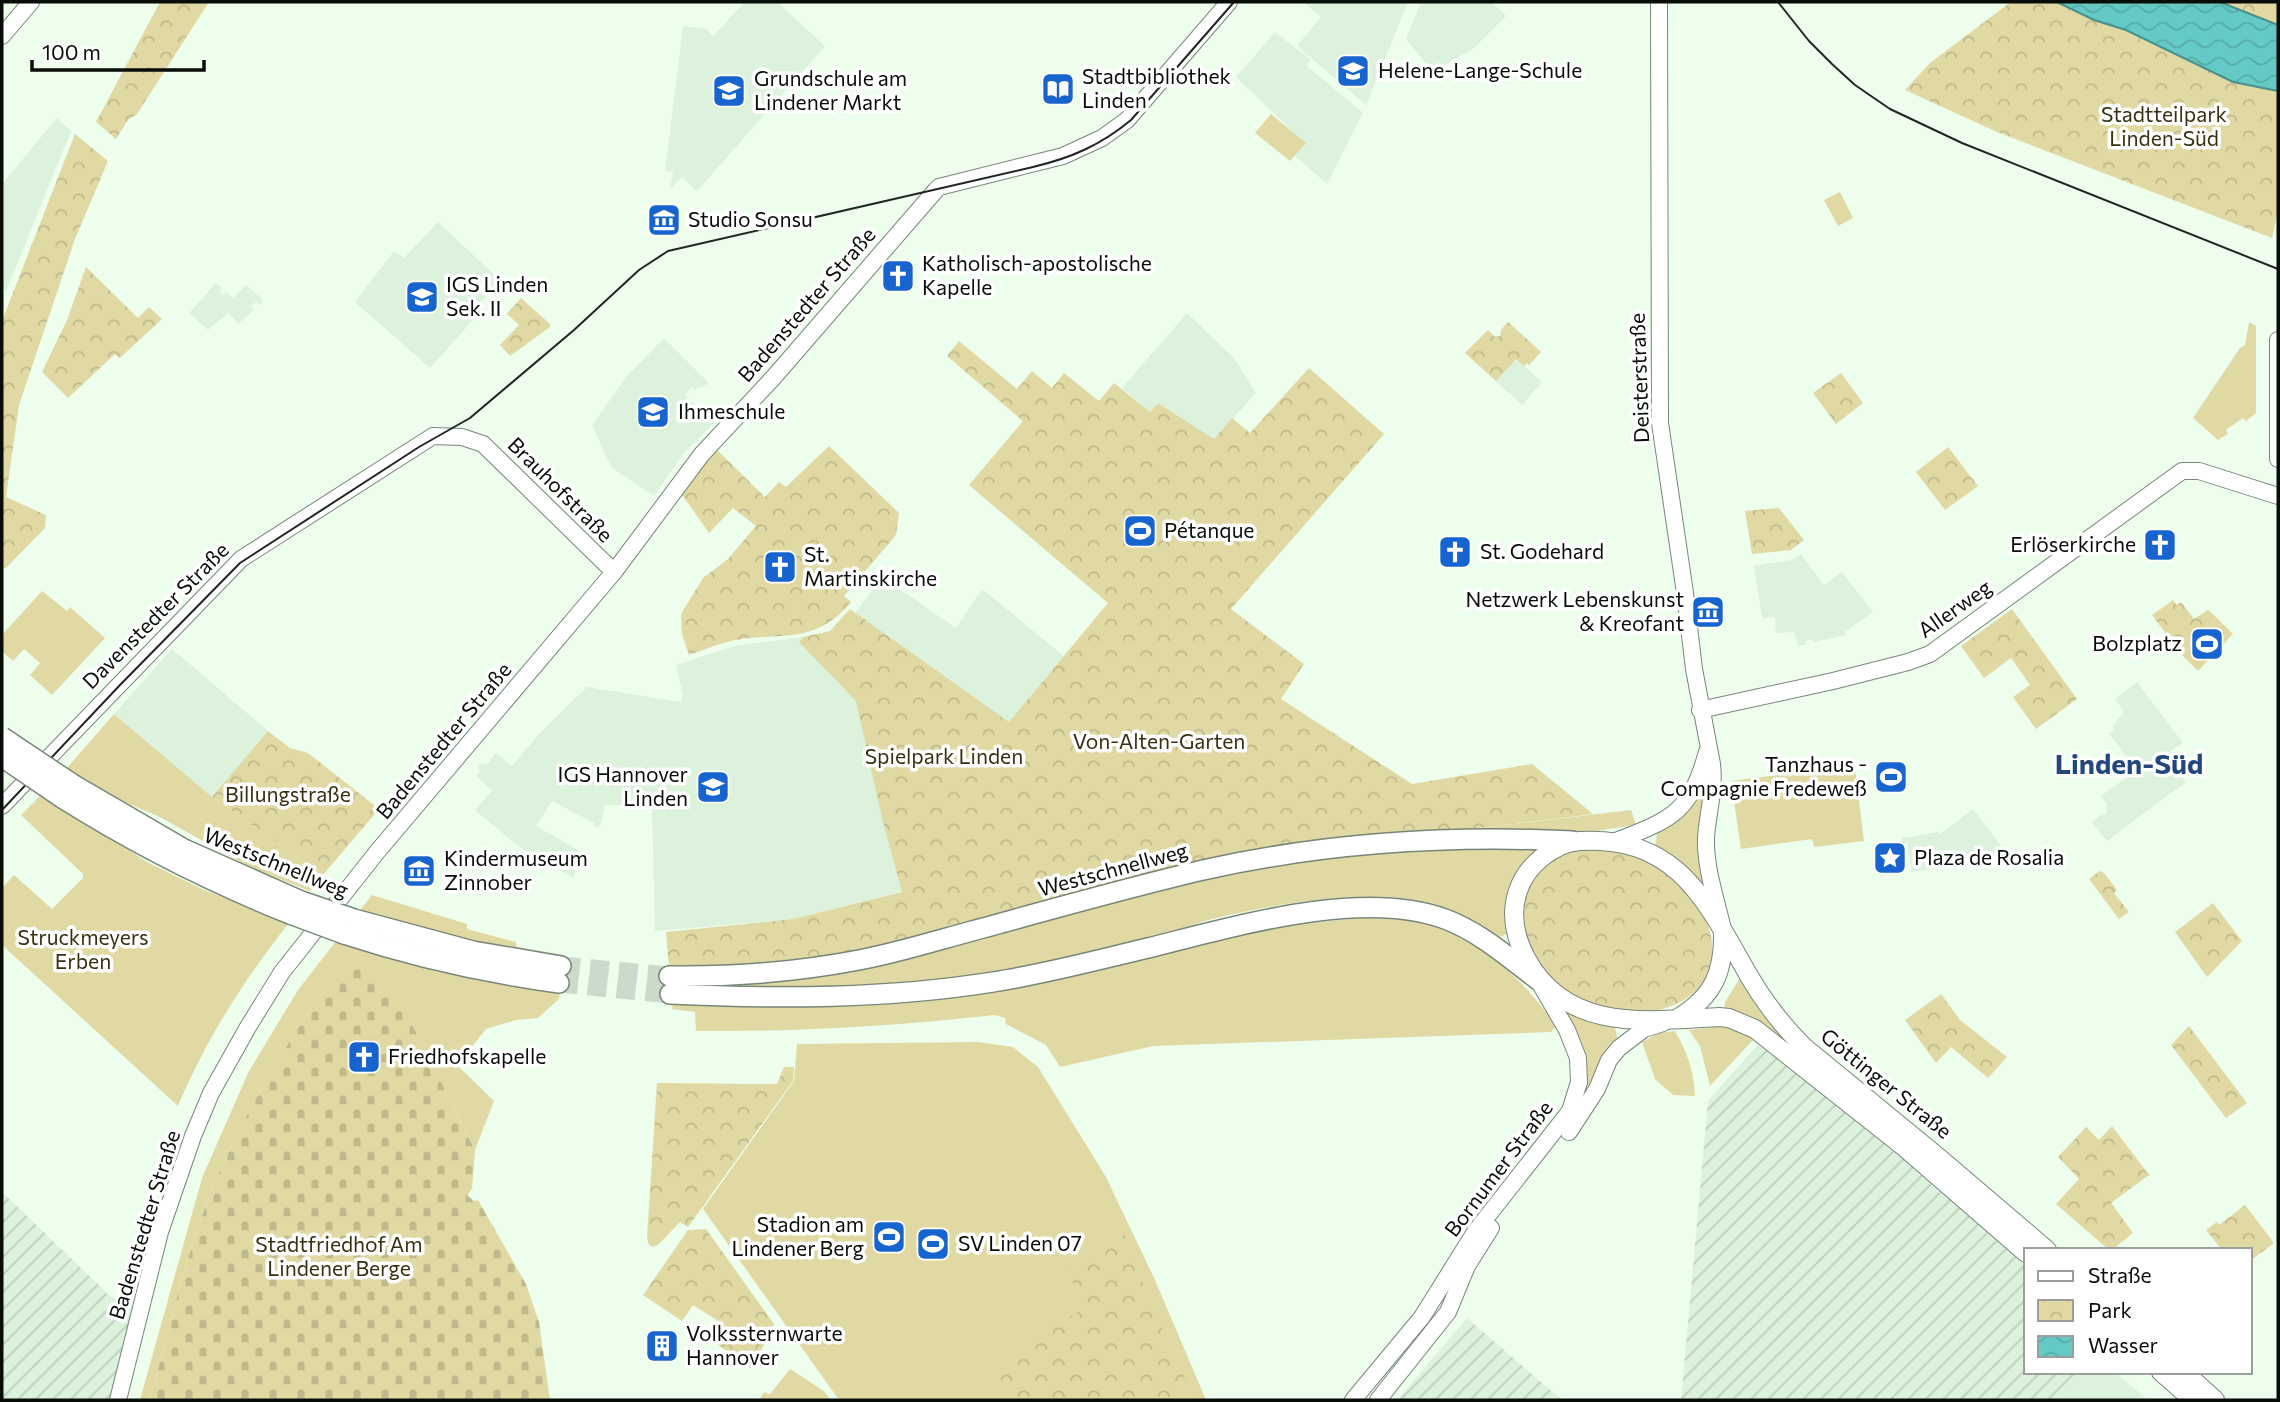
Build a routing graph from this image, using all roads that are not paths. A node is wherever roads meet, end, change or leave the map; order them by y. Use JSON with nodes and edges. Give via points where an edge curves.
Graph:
{"nodes":[{"id":1,"x":31,"y":2,"type":"edge"},
{"id":2,"x":1229,"y":2,"type":"edge"},
{"id":3,"x":1659,"y":2,"type":"edge"},
{"id":4,"x":2,"y":36,"type":"edge"},
{"id":5,"x":2278,"y":340,"type":"edge"},
{"id":6,"x":433,"y":436,"type":"joint"},
{"id":7,"x":2278,"y":458,"type":"edge"},
{"id":8,"x":2278,"y":496,"type":"edge"},
{"id":9,"x":614,"y":572,"type":"junction"},
{"id":10,"x":1700,"y":710,"type":"junction"},
{"id":11,"x":2,"y":737,"type":"edge"},
{"id":12,"x":1708,"y":750,"type":"junction"},
{"id":13,"x":2,"y":757,"type":"edge"},
{"id":14,"x":68,"y":792,"type":"junction"},
{"id":15,"x":2,"y":806,"type":"edge"},
{"id":16,"x":1572,"y":841,"type":"junction"},
{"id":17,"x":1616,"y":841,"type":"junction"},
{"id":18,"x":1723,"y":930,"type":"junction"},
{"id":19,"x":560,"y":974,"type":"tunnel mouth"},
{"id":20,"x":1538,"y":980,"type":"junction"},
{"id":21,"x":1675,"y":1020,"type":"junction"},
{"id":22,"x":2045,"y":1248,"type":"edge"},
{"id":23,"x":2024,"y":1251,"type":"edge"},
{"id":24,"x":2163,"y":1374,"type":"edge"},
{"id":25,"x":2186,"y":1374,"type":"edge"},
{"id":26,"x":1358,"y":1394,"type":"edge"},
{"id":27,"x":118,"y":1400,"type":"edge"},
{"id":28,"x":1378,"y":1400,"type":"edge"},
{"id":29,"x":2193,"y":1400,"type":"edge"},
{"id":30,"x":2215,"y":1400,"type":"edge"}],
"edges":[{"from":1,"to":4,"type":"street"},
{"from":2,"to":9,"type":"street","name":"Badenstedter Straße","via":[[1137,110],[1112,132],[1063,156],[939,187],[702,454]]},
{"from":3,"to":10,"type":"street","name":"Deisterstraße","via":[[1660,424]]},
{"from":5,"to":7,"type":"street"},
{"from":6,"to":9,"type":"street","name":"Brauhofstraße","via":[[462,437],[483,444]]},
{"from":6,"to":15,"type":"street","name":"Davenstedter Straße","via":[[241,559]]},
{"from":8,"to":10,"type":"street","name":"Allerweg","via":[[2199,471],[2182,471],[1930,654]]},
{"from":9,"to":27,"type":"street","name":"Badenstedter Straße","via":[[377,852],[282,972],[248,1027],[211,1093],[182,1165],[160,1232]]},
{"from":10,"to":12,"type":"street","name":"Deisterstraße"},
{"from":11,"to":14,"type":"highway","name":"Westschnellweg","bridge":true},
{"from":12,"to":17,"type":"street","name":"Deisterstraße","via":[[1697,784],[1680,809],[1656,825]]},
{"from":12,"to":18,"type":"street","name":"Deisterstraße","via":[[1713,778],[1707,859]]},
{"from":13,"to":14,"type":"highway","name":"Westschnellweg","bridge":true},
{"from":14,"to":19,"type":"highway","name":"Westschnellweg","bridge":true,"via":[[176,864],[224,887],[349,926],[386,947],[468,968]]},
{"from":16,"to":17,"type":"main road"},
{"from":16,"to":20,"type":"main road","via":[[1531,867],[1513,909],[1517,935]]},
{"from":16,"to":20,"type":"highway","name":"Westschnellweg","via":[[1449,840],[1267,858],[1160,881],[862,960],[670,985],[781,998],[950,988],[1068,966],[1232,926],[1369,908],[1415,911],[1447,920],[1480,937]]},
{"from":17,"to":18,"type":"main road","via":[[1656,855],[1683,874]]},
{"from":18,"to":21,"type":"main road","via":[[1722,962],[1712,987],[1694,1008]]},
{"from":18,"to":22,"type":"main road","name":"Göttinger Straße","via":[[1769,1005],[1804,1047]]},
{"from":20,"to":21,"type":"main road","via":[[1592,1014]]},
{"from":20,"to":26,"type":"street","name":"Bornumer Straße","via":[[1578,1058],[1579,1082],[1570,1111],[1475,1231],[1422,1317]]},
{"from":21,"to":23,"type":"main road","name":"Göttinger Straße","via":[[1729,1018],[1755,1029],[1904,1147]]},
{"from":21,"to":28,"type":"street","name":"Bornumer Straße","via":[[1644,1029],[1609,1060],[1597,1089],[1569,1132],[1475,1251],[1448,1312]]},
{"from":24,"to":29,"type":"main road"},
{"from":25,"to":30,"type":"main road"},
{"from":26,"to":28,"type":"street"}]}
